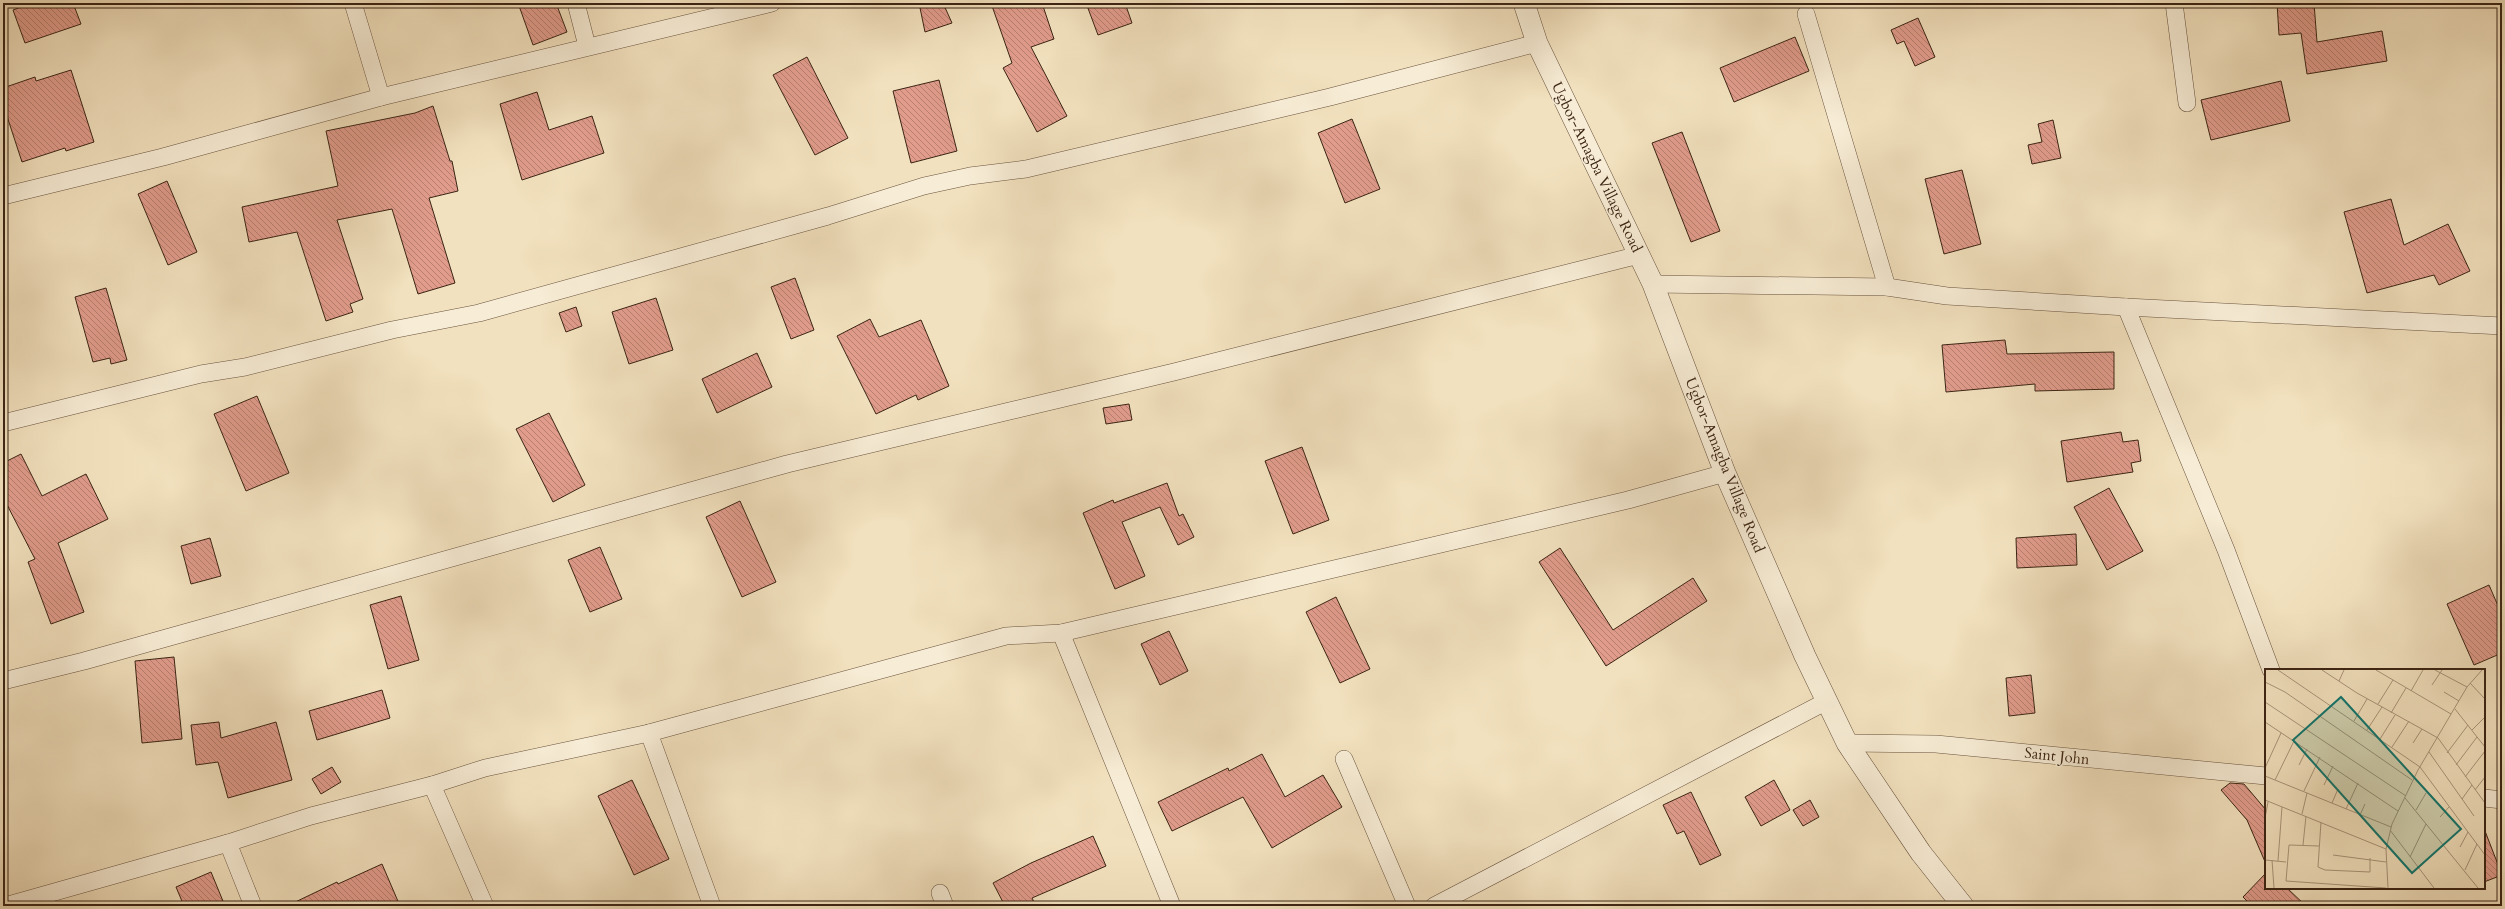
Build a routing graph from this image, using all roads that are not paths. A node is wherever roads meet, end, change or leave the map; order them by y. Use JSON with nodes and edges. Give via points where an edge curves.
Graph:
{"nodes":[{"id":1,"x":352,"y":3,"type":"edge"},
{"id":2,"x":576,"y":3,"type":"edge"},
{"id":3,"x":772,"y":3,"type":"edge"},
{"id":4,"x":1524,"y":3,"type":"edge"},
{"id":5,"x":2174,"y":3,"type":"edge"},
{"id":6,"x":1806,"y":14,"type":"dead end"},
{"id":7,"x":1537,"y":43,"type":"junction"},
{"id":8,"x":587,"y":46,"type":"junction"},
{"id":9,"x":381,"y":97,"type":"junction"},
{"id":10,"x":2187,"y":103,"type":"dead end"},
{"id":11,"x":3,"y":196,"type":"edge"},
{"id":12,"x":1639,"y":255,"type":"junction"},
{"id":13,"x":1653,"y":284,"type":"junction"},
{"id":14,"x":1887,"y":287,"type":"junction"},
{"id":15,"x":2126,"y":307,"type":"junction"},
{"id":16,"x":2502,"y":326,"type":"edge"},
{"id":17,"x":3,"y":423,"type":"edge"},
{"id":18,"x":1726,"y":473,"type":"junction"},
{"id":19,"x":1060,"y":633,"type":"junction"},
{"id":20,"x":2271,"y":669,"type":"edge"},
{"id":21,"x":3,"y":681,"type":"edge"},
{"id":22,"x":1827,"y":701,"type":"junction"},
{"id":23,"x":649,"y":733,"type":"junction"},
{"id":24,"x":1847,"y":743,"type":"junction"},
{"id":25,"x":1344,"y":759,"type":"dead end"},
{"id":26,"x":2265,"y":776,"type":"edge"},
{"id":27,"x":432,"y":785,"type":"junction"},
{"id":28,"x":2485,"y":798,"type":"edge"},
{"id":29,"x":2502,"y":800,"type":"edge"},
{"id":30,"x":228,"y":843,"type":"junction"},
{"id":31,"x":24,"y":904,"type":"edge"},
{"id":32,"x":5,"y":906,"type":"edge"},
{"id":33,"x":252,"y":906,"type":"edge"},
{"id":34,"x":485,"y":906,"type":"edge"},
{"id":35,"x":712,"y":906,"type":"edge"},
{"id":36,"x":1172,"y":906,"type":"edge"},
{"id":37,"x":1407,"y":906,"type":"edge"},
{"id":38,"x":1434,"y":906,"type":"edge"},
{"id":39,"x":1963,"y":906,"type":"edge"}],
"edges":[{"from":1,"to":9,"type":"street"},
{"from":2,"to":8,"type":"street"},
{"from":3,"to":8,"type":"street"},
{"from":4,"to":7,"type":"street","name":"Ugbor-Amagba Village Road"},
{"from":5,"to":10,"type":"street"},
{"from":6,"to":14,"type":"street"},
{"from":7,"to":12,"type":"street","name":"Ugbor-Amagba Village Road"},
{"from":7,"to":17,"type":"street","via":[[1330,97],[1026,169],[970,176],[924,186],[828,216],[478,313],[392,330],[245,367],[201,374]]},
{"from":8,"to":9,"type":"street"},
{"from":9,"to":11,"type":"street","via":[[163,157]]},
{"from":12,"to":13,"type":"street","name":"Ugbor-Amagba Village Road"},
{"from":12,"to":21,"type":"street","via":[[1174,372],[787,464],[84,661]]},
{"from":13,"to":14,"type":"street"},
{"from":13,"to":18,"type":"street","name":"Ugbor-Amagba Village Road"},
{"from":14,"to":15,"type":"street","via":[[1947,296]]},
{"from":15,"to":16,"type":"street"},
{"from":15,"to":20,"type":"street","via":[[2226,550]]},
{"from":18,"to":19,"type":"street","via":[[1612,503]]},
{"from":18,"to":22,"type":"street","name":"Ugbor-Amagba Village Road"},
{"from":19,"to":23,"type":"street","via":[[1006,636]]},
{"from":19,"to":36,"type":"street"},
{"from":22,"to":24,"type":"street","name":"Ugbor-Amagba Village Road"},
{"from":22,"to":38,"type":"street"},
{"from":23,"to":27,"type":"street","via":[[485,768]]},
{"from":23,"to":35,"type":"street"},
{"from":24,"to":26,"type":"street","name":"Saint John","via":[[1936,744]]},
{"from":24,"to":39,"type":"street","name":"Ugbor-Amagba Village Road","via":[[1921,853]]},
{"from":25,"to":37,"type":"street"},
{"from":27,"to":30,"type":"street","via":[[311,816]]},
{"from":27,"to":34,"type":"street"},
{"from":28,"to":29,"type":"street"},
{"from":30,"to":31,"type":"street"},
{"from":30,"to":33,"type":"street"},
{"from":31,"to":32,"type":"street"}]}
